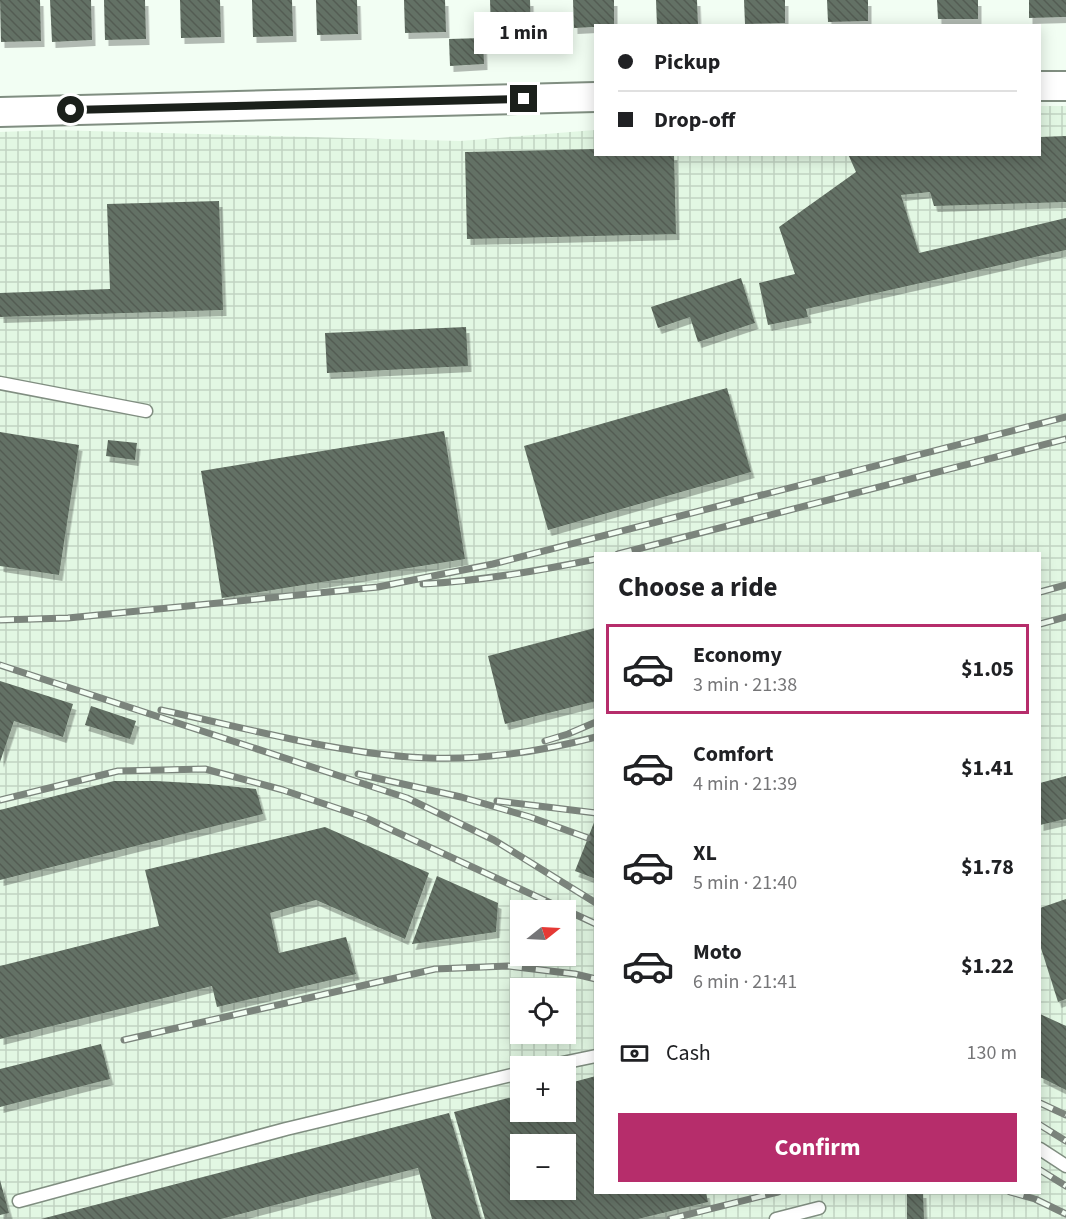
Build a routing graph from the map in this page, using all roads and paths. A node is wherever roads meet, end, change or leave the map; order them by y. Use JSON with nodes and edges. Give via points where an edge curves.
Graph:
{"nodes":[{"id":1,"x":1041,"y":86,"type":"edge"},
{"id":2,"x":1066,"y":86,"type":"edge"},
{"id":3,"x":594,"y":98,"type":"edge"},
{"id":4,"x":0,"y":112,"type":"edge"},
{"id":5,"x":0,"y":383,"type":"edge"},
{"id":6,"x":146,"y":411,"type":"dead end"},
{"id":7,"x":594,"y":1056,"type":"edge"},
{"id":8,"x":576,"y":1060,"type":"edge"},
{"id":9,"x":510,"y":1074,"type":"edge"},
{"id":10,"x":1041,"y":1150,"type":"edge"},
{"id":11,"x":1066,"y":1166,"type":"edge"},
{"id":12,"x":19,"y":1202,"type":"dead end"},
{"id":13,"x":819,"y":1208,"type":"dead end"},
{"id":14,"x":776,"y":1219,"type":"edge"}],
"edges":[{"from":1,"to":2,"type":"street"},
{"from":3,"to":4,"type":"street"},
{"from":5,"to":6,"type":"lane"},
{"from":7,"to":8,"type":"lane"},
{"from":9,"to":12,"type":"lane","via":[[286,1129]]},
{"from":10,"to":11,"type":"lane"},
{"from":13,"to":14,"type":"lane"}]}
